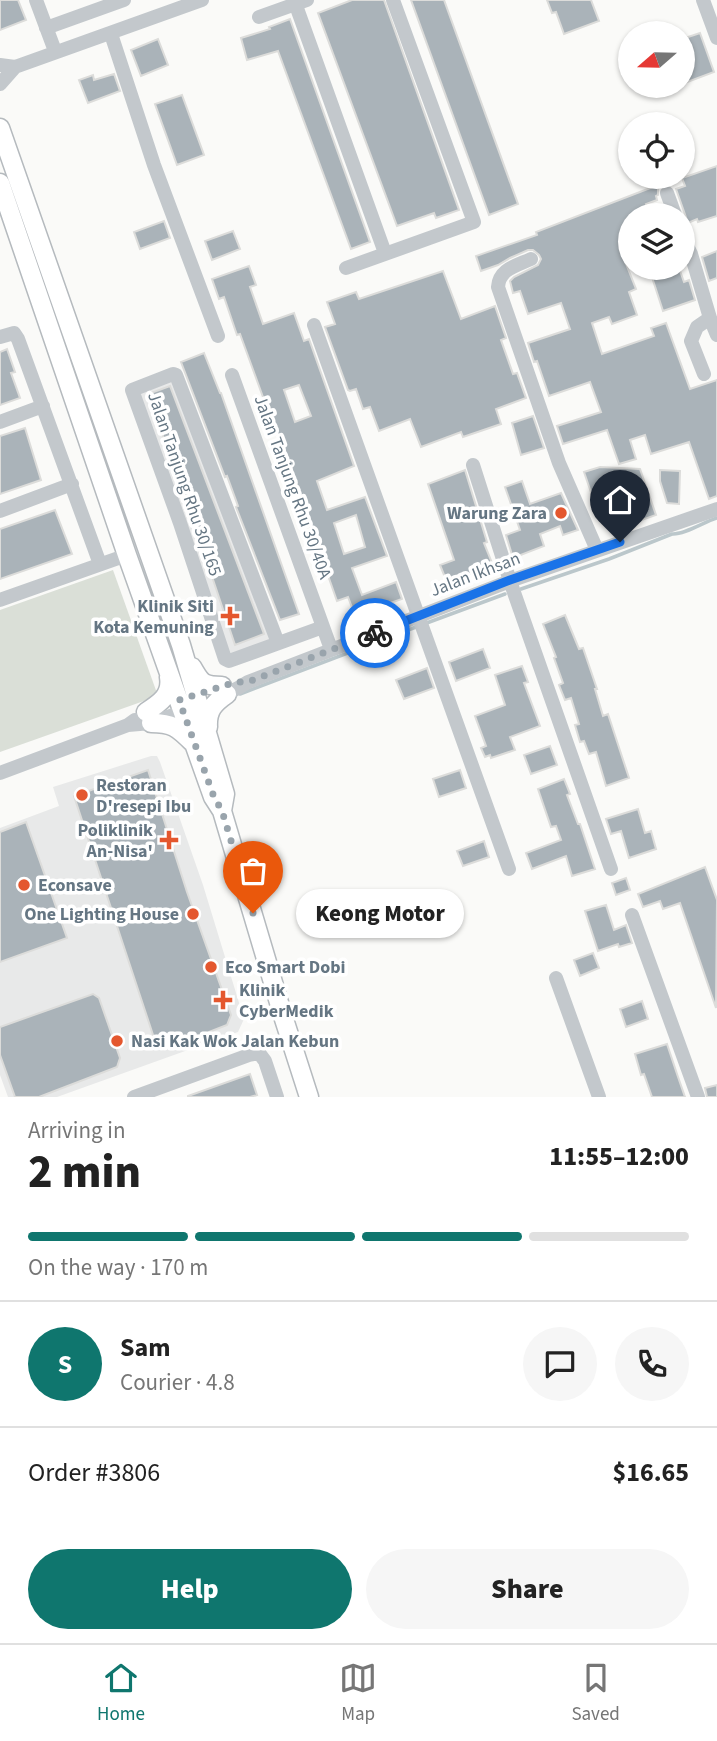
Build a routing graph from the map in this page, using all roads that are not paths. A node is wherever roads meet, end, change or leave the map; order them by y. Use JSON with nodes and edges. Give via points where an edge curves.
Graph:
{"nodes":[{"id":1,"x":36,"y":0,"type":"edge"},
{"id":2,"x":124,"y":0,"type":"edge"},
{"id":3,"x":202,"y":0,"type":"edge"},
{"id":4,"x":393,"y":0,"type":"edge"},
{"id":5,"x":703,"y":0,"type":"edge"},
{"id":6,"x":299,"y":1,"type":"edge"},
{"id":7,"x":259,"y":17,"type":"dead end"},
{"id":8,"x":46,"y":29,"type":"junction"},
{"id":9,"x":111,"y":33,"type":"junction"},
{"id":10,"x":717,"y":38,"type":"edge"},
{"id":11,"x":55,"y":51,"type":"junction"},
{"id":12,"x":7,"y":66,"type":"edge"},
{"id":13,"x":0,"y":84,"type":"edge"},
{"id":14,"x":0,"y":128,"type":"edge"},
{"id":15,"x":0,"y":183,"type":"edge"},
{"id":16,"x":667,"y":193,"type":"dead end"},
{"id":17,"x":671,"y":203,"type":"edge"},
{"id":18,"x":385,"y":253,"type":"junction"},
{"id":19,"x":531,"y":259,"type":"dead end"},
{"id":20,"x":695,"y":267,"type":"edge"},
{"id":21,"x":346,"y":268,"type":"dead end"},
{"id":22,"x":710,"y":318,"type":"junction"},
{"id":23,"x":314,"y":325,"type":"dead end"},
{"id":24,"x":7,"y":335,"type":"edge"},
{"id":25,"x":218,"y":335,"type":"dead end"},
{"id":26,"x":717,"y":335,"type":"edge"},
{"id":27,"x":232,"y":374,"type":"dead end"},
{"id":28,"x":704,"y":374,"type":"dead end"},
{"id":29,"x":43,"y":406,"type":"junction"},
{"id":30,"x":0,"y":422,"type":"edge"},
{"id":31,"x":473,"y":465,"type":"dead end"},
{"id":32,"x":72,"y":484,"type":"junction"},
{"id":33,"x":717,"y":509,"type":"edge"},
{"id":34,"x":0,"y":511,"type":"edge"},
{"id":35,"x":597,"y":550,"type":"junction"},
{"id":36,"x":127,"y":555,"type":"junction"},
{"id":37,"x":100,"y":564,"type":"junction"},
{"id":38,"x":510,"y":580,"type":"junction"},
{"id":39,"x":0,"y":600,"type":"edge"},
{"id":40,"x":422,"y":623,"type":"junction"},
{"id":41,"x":323,"y":628,"type":"junction"},
{"id":42,"x":278,"y":643,"type":"junction"},
{"id":43,"x":181,"y":645,"type":"junction"},
{"id":44,"x":331,"y":649,"type":"junction"},
{"id":45,"x":168,"y":669,"type":"junction"},
{"id":46,"x":224,"y":690,"type":"junction"},
{"id":47,"x":189,"y":703,"type":"junction"},
{"id":48,"x":149,"y":718,"type":"junction"},
{"id":49,"x":203,"y":745,"type":"junction"},
{"id":50,"x":0,"y":773,"type":"edge"},
{"id":51,"x":509,"y":869,"type":"dead end"},
{"id":52,"x":611,"y":869,"type":"dead end"},
{"id":53,"x":632,"y":915,"type":"dead end"},
{"id":54,"x":556,"y":978,"type":"dead end"},
{"id":55,"x":134,"y":1097,"type":"edge"},
{"id":56,"x":277,"y":1097,"type":"edge"},
{"id":57,"x":309,"y":1097,"type":"edge"},
{"id":58,"x":599,"y":1097,"type":"edge"},
{"id":59,"x":698,"y":1097,"type":"edge"}],
"edges":[{"from":1,"to":8,"type":"street"},
{"from":2,"to":8,"type":"street"},
{"from":3,"to":9,"type":"street"},
{"from":4,"to":18,"type":"street","via":[[474,222]]},
{"from":5,"to":10,"type":"street"},
{"from":6,"to":7,"type":"street"},
{"from":6,"to":18,"type":"street"},
{"from":8,"to":11,"type":"street"},
{"from":9,"to":11,"type":"street"},
{"from":9,"to":25,"type":"street","via":[[154,165]]},
{"from":11,"to":12,"type":"street"},
{"from":12,"to":13,"type":"street"},
{"from":14,"to":43,"type":"main road"},
{"from":15,"to":36,"type":"main road"},
{"from":16,"to":17,"type":"street"},
{"from":18,"to":21,"type":"street"},
{"from":19,"to":35,"type":"street","via":[[502,273],[498,287],[559,463]]},
{"from":20,"to":22,"type":"street"},
{"from":22,"to":26,"type":"street"},
{"from":22,"to":28,"type":"street","via":[[697,327],[691,341]]},
{"from":23,"to":40,"type":"street"},
{"from":24,"to":29,"type":"street","via":[[18,339]]},
{"from":27,"to":41,"type":"street","name":"Jalan Tanjung Rhu 30/40A"},
{"from":29,"to":30,"type":"street"},
{"from":29,"to":32,"type":"street"},
{"from":31,"to":38,"type":"street"},
{"from":32,"to":34,"type":"street"},
{"from":32,"to":37,"type":"street"},
{"from":33,"to":35,"type":"street","name":"Jalan Ikhsan"},
{"from":35,"to":38,"type":"street","name":"Jalan Ikhsan"},
{"from":36,"to":37,"type":"street"},
{"from":36,"to":45,"type":"main road"},
{"from":37,"to":39,"type":"street"},
{"from":38,"to":40,"type":"street","name":"Jalan Ikhsan"},
{"from":38,"to":52,"type":"street"},
{"from":40,"to":44,"type":"street","name":"Jalan Ikhsan"},
{"from":40,"to":51,"type":"street"},
{"from":41,"to":42,"type":"street"},
{"from":41,"to":44,"type":"street","name":"Jalan Tanjung Rhu 30/40A"},
{"from":42,"to":42,"type":"street","name":"Jalan Tanjung Rhu 30/165","via":[[176,375],[132,390],[225,659]]},
{"from":43,"to":46,"type":"main road","via":[[201,681]]},
{"from":43,"to":47,"type":"main road"},
{"from":44,"to":46,"type":"street","name":"Jalan Ikhsan"},
{"from":45,"to":47,"type":"main road"},
{"from":45,"to":48,"type":"main road","via":[[168,694]]},
{"from":46,"to":47,"type":"street","name":"Jalan Ikhsan"},
{"from":46,"to":49,"type":"main road","via":[[210,709]]},
{"from":47,"to":48,"type":"street","name":"Jalan Ikhsan"},
{"from":47,"to":49,"type":"main road"},
{"from":48,"to":49,"type":"main road","via":[[177,727]]},
{"from":48,"to":50,"type":"street","name":"Jalan Ikhsan"},
{"from":49,"to":57,"type":"main road","via":[[214,797]]},
{"from":53,"to":59,"type":"street","via":[[652,988]]},
{"from":54,"to":58,"type":"street"},
{"from":55,"to":56,"type":"street","via":[[259,1053]]}]}
